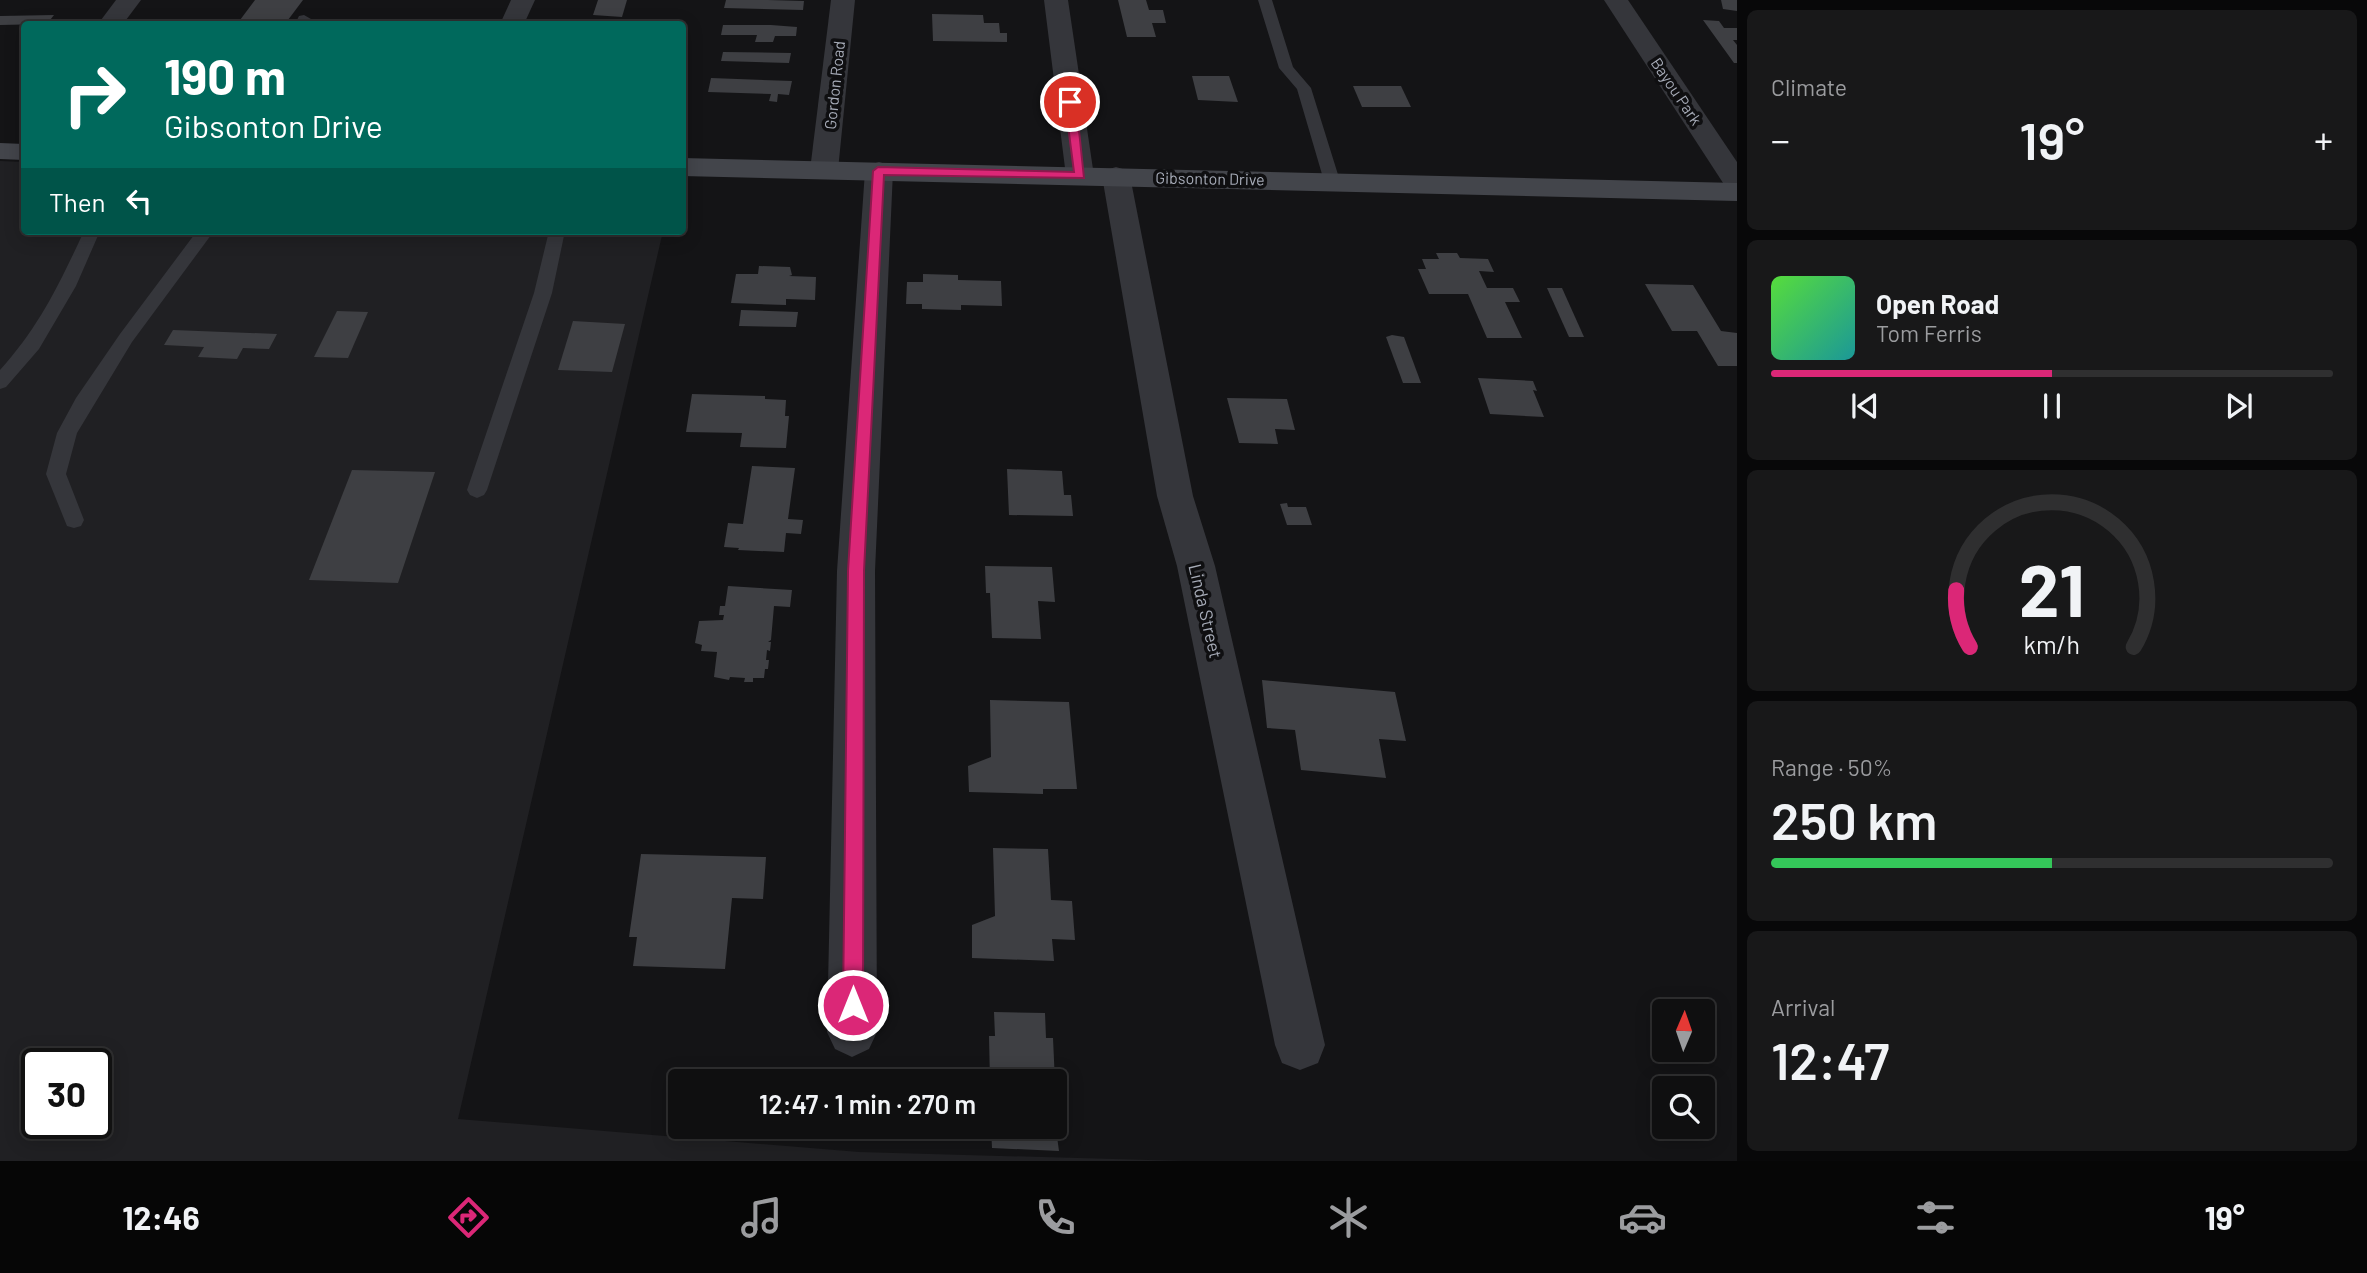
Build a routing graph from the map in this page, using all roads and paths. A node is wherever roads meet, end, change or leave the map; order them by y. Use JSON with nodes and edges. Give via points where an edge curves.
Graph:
{"nodes":[{"id":1,"x":129,"y":0,"type":"edge"},
{"id":2,"x":523,"y":0,"type":"edge"},
{"id":3,"x":843,"y":0,"type":"edge"},
{"id":4,"x":1056,"y":0,"type":"edge"},
{"id":5,"x":1265,"y":0,"type":"edge"},
{"id":6,"x":1616,"y":0,"type":"edge"},
{"id":7,"x":112,"y":21,"type":"edge"},
{"id":8,"x":513,"y":21,"type":"edge"},
{"id":9,"x":686,"y":167,"type":"edge"},
{"id":10,"x":824,"y":170,"type":"junction"},
{"id":11,"x":878,"y":171,"type":"junction"},
{"id":12,"x":1098,"y":176,"type":"junction"},
{"id":13,"x":1332,"y":181,"type":"junction"},
{"id":14,"x":1737,"y":183,"type":"edge"},
{"id":15,"x":1737,"y":192,"type":"edge"},
{"id":16,"x":90,"y":235,"type":"edge"},
{"id":17,"x":203,"y":235,"type":"edge"},
{"id":18,"x":556,"y":235,"type":"edge"},
{"id":19,"x":0,"y":382,"type":"edge"},
{"id":20,"x":477,"y":490,"type":"dead end"},
{"id":21,"x":74,"y":520,"type":"dead end"},
{"id":22,"x":852,"y":1032,"type":"dead end"},
{"id":23,"x":1300,"y":1045,"type":"dead end"}],
"edges":[{"from":1,"to":7,"type":"street"},
{"from":2,"to":8,"type":"street"},
{"from":3,"to":10,"type":"street","name":"Gordon Road"},
{"from":4,"to":12,"type":"street","name":"Linda Street"},
{"from":5,"to":13,"type":"lane","via":[[1286,68],[1304,88]]},
{"from":6,"to":14,"type":"street","name":"Bayou Park"},
{"from":9,"to":10,"type":"main road","name":"Gibsonton Drive"},
{"from":10,"to":11,"type":"main road","name":"Gibsonton Drive"},
{"from":11,"to":12,"type":"main road","name":"Gibsonton Drive"},
{"from":11,"to":22,"type":"street","via":[[856,571]]},
{"from":12,"to":13,"type":"main road","name":"Gibsonton Drive"},
{"from":12,"to":23,"type":"street","name":"Linda Street","via":[[1196,566]]},
{"from":13,"to":15,"type":"main road","name":"Gibsonton Drive"},
{"from":16,"to":19,"type":"lane","via":[[33,345]]},
{"from":17,"to":21,"type":"lane","via":[[126,338],[67,433],[56,474]]},
{"from":18,"to":20,"type":"lane","via":[[543,293]]}]}
